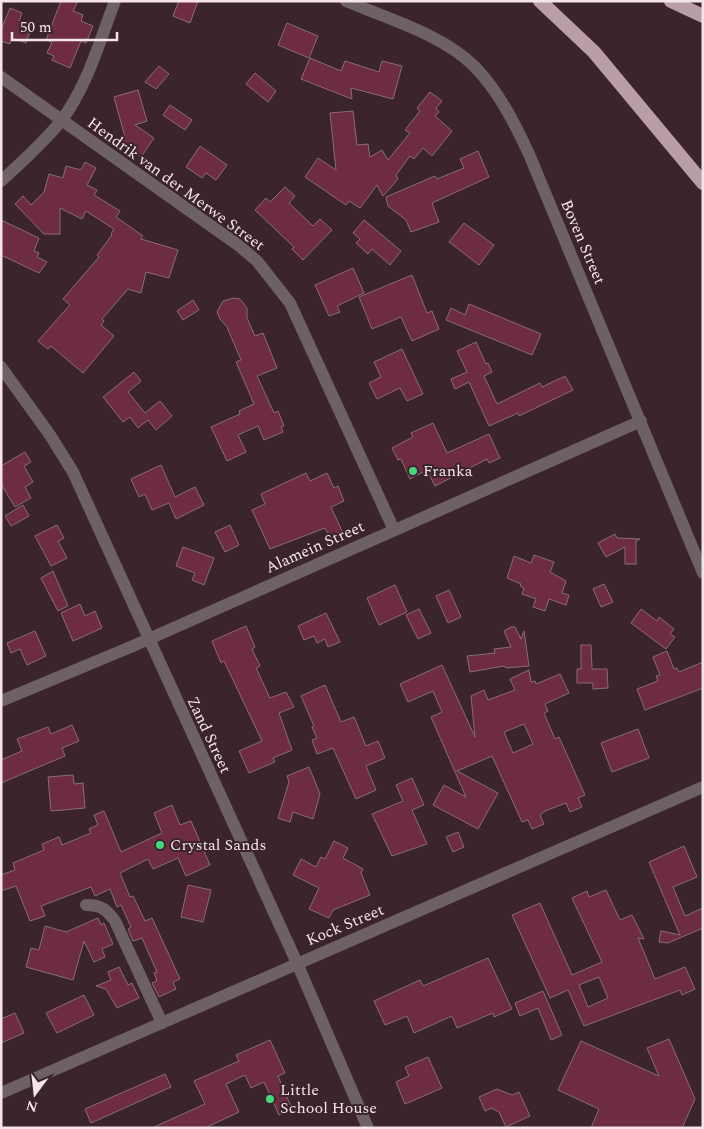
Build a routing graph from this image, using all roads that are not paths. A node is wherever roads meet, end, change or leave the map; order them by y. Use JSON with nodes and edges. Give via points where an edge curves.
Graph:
{"nodes":[{"id":1,"x":115,"y":1,"type":"edge"},
{"id":2,"x":346,"y":1,"type":"edge"},
{"id":3,"x":540,"y":1,"type":"edge"},
{"id":4,"x":671,"y":1,"type":"edge"},
{"id":5,"x":703,"y":16,"type":"edge"},
{"id":6,"x":1,"y":77,"type":"edge"},
{"id":7,"x":61,"y":121,"type":"junction"},
{"id":8,"x":1,"y":181,"type":"edge"},
{"id":9,"x":703,"y":183,"type":"edge"},
{"id":10,"x":1,"y":367,"type":"edge"},
{"id":11,"x":641,"y":421,"type":"junction"},
{"id":12,"x":394,"y":530,"type":"junction"},
{"id":13,"x":703,"y":573,"type":"edge"},
{"id":14,"x":147,"y":638,"type":"junction"},
{"id":15,"x":1,"y":701,"type":"edge"},
{"id":16,"x":703,"y":787,"type":"edge"},
{"id":17,"x":86,"y":905,"type":"dead end"},
{"id":18,"x":297,"y":963,"type":"junction"},
{"id":19,"x":162,"y":1023,"type":"junction"},
{"id":20,"x":1,"y":1093,"type":"edge"},
{"id":21,"x":368,"y":1128,"type":"edge"}],
"edges":[{"from":1,"to":7,"type":"street","via":[[83,81]]},
{"from":2,"to":11,"type":"street","name":"Boven Street","via":[[442,43],[473,65],[496,92],[529,154]]},
{"from":3,"to":9,"type":"highway","via":[[594,52]]},
{"from":4,"to":5,"type":"highway"},
{"from":6,"to":7,"type":"street","name":"Hendrik van der Merwe Street"},
{"from":7,"to":8,"type":"street"},
{"from":7,"to":12,"type":"street","name":"Hendrik van der Merwe Street","via":[[257,261],[290,302]]},
{"from":10,"to":14,"type":"street","name":"Zand Street","via":[[73,472]]},
{"from":11,"to":12,"type":"street","name":"Alamein Street"},
{"from":11,"to":13,"type":"street","name":"Boven Street"},
{"from":12,"to":14,"type":"street","name":"Alamein Street"},
{"from":14,"to":15,"type":"street","name":"Alamein Street"},
{"from":14,"to":18,"type":"street","name":"Zand Street"},
{"from":16,"to":18,"type":"street","name":"Kock Street"},
{"from":17,"to":19,"type":"street","via":[[99,905],[115,921]]},
{"from":18,"to":19,"type":"street","name":"Kock Street"},
{"from":18,"to":21,"type":"street","name":"Zand Street"},
{"from":19,"to":20,"type":"street","name":"Kock Street"}]}
